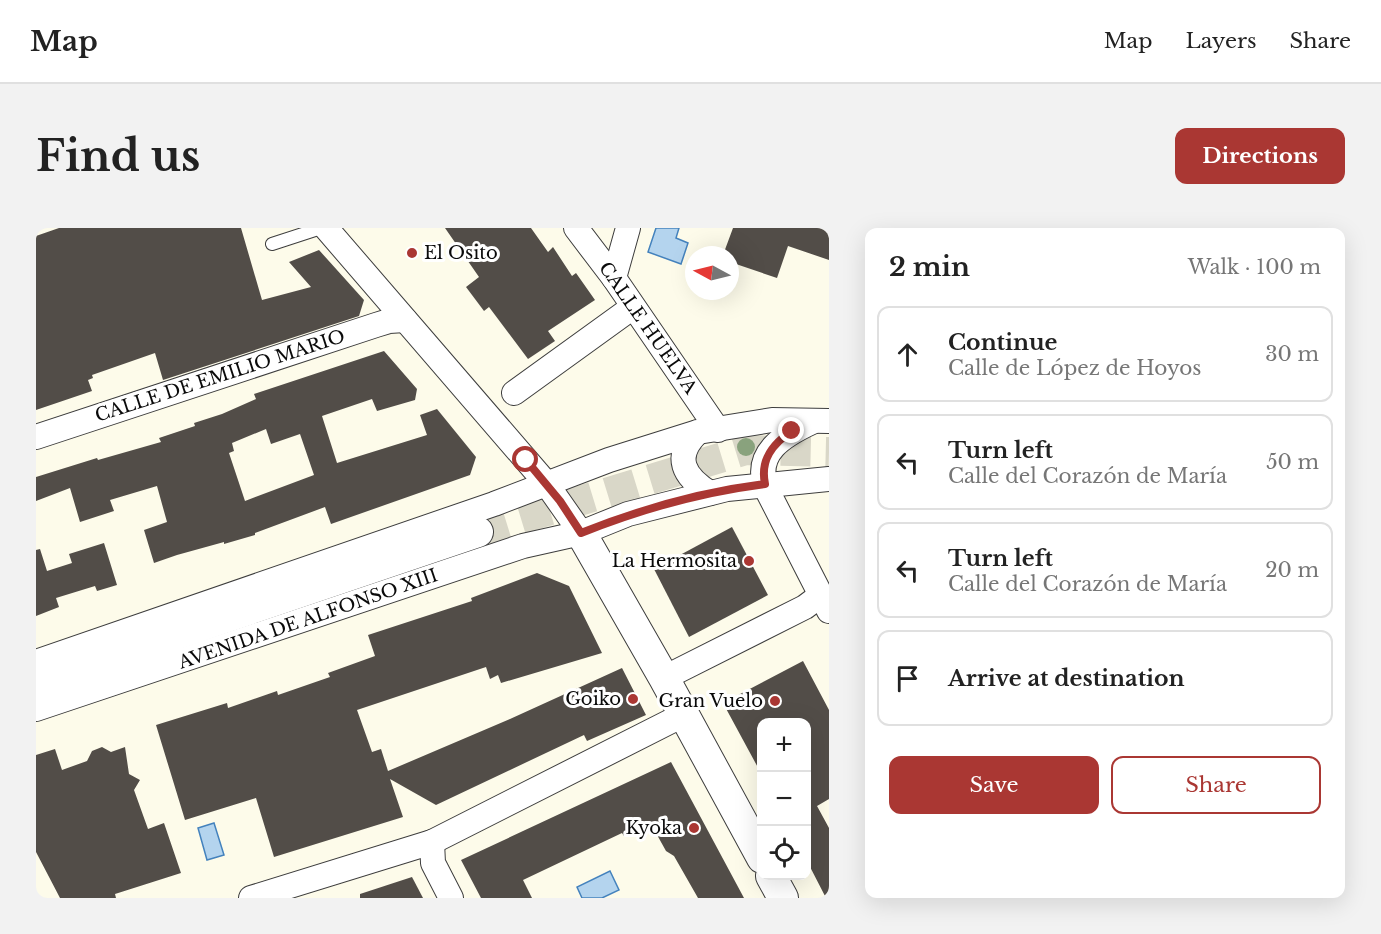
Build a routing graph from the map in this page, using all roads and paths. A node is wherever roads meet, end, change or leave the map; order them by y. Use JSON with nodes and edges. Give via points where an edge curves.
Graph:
{"nodes":[{"id":1,"x":321,"y":228,"type":"edge"},
{"id":2,"x":326,"y":228,"type":"edge"},
{"id":3,"x":576,"y":228,"type":"edge"},
{"id":4,"x":628,"y":228,"type":"edge"},
{"id":5,"x":272,"y":244,"type":"dead end"},
{"id":6,"x":614,"y":278,"type":"junction"},
{"id":7,"x":633,"y":306,"type":"junction"},
{"id":8,"x":405,"y":320,"type":"junction"},
{"id":9,"x":514,"y":393,"type":"dead end"},
{"id":10,"x":822,"y":420,"type":"edge"},
{"id":11,"x":708,"y":431,"type":"junction"},
{"id":12,"x":36,"y":437,"type":"edge"},
{"id":13,"x":829,"y":479,"type":"edge"},
{"id":14,"x":546,"y":483,"type":"junction"},
{"id":15,"x":765,"y":484,"type":"junction"},
{"id":16,"x":710,"y":493,"type":"junction"},
{"id":17,"x":478,"y":532,"type":"tunnel mouth"},
{"id":18,"x":581,"y":533,"type":"junction"},
{"id":19,"x":825,"y":603,"type":"edge"},
{"id":20,"x":36,"y":662,"type":"edge"},
{"id":21,"x":664,"y":678,"type":"junction"},
{"id":22,"x":36,"y":682,"type":"edge"},
{"id":23,"x":36,"y":709,"type":"edge"},
{"id":24,"x":683,"y":715,"type":"junction"},
{"id":25,"x":432,"y":842,"type":"junction"},
{"id":26,"x":757,"y":849,"type":"edge"},
{"id":27,"x":773,"y":880,"type":"edge"},
{"id":28,"x":251,"y":898,"type":"edge"},
{"id":29,"x":451,"y":898,"type":"edge"},
{"id":30,"x":783,"y":898,"type":"edge"}],
"edges":[{"from":1,"to":5,"type":"lane"},
{"from":2,"to":8,"type":"street"},
{"from":3,"to":6,"type":"street","name":"CALLE HUELVA"},
{"from":4,"to":6,"type":"street"},
{"from":6,"to":7,"type":"street","name":"CALLE HUELVA"},
{"from":7,"to":9,"type":"street"},
{"from":7,"to":11,"type":"street","name":"CALLE HUELVA"},
{"from":8,"to":12,"type":"street","name":"CALLE DE EMILIO MARIO","via":[[376,325]]},
{"from":8,"to":14,"type":"street"},
{"from":10,"to":11,"type":"street","via":[[772,420]]},
{"from":10,"to":15,"type":"street","via":[[792,431],[773,446],[763,468]]},
{"from":11,"to":14,"type":"street"},
{"from":11,"to":16,"type":"street","via":[[687,444],[684,463],[692,480]]},
{"from":13,"to":15,"type":"street","name":"AVENIDA DE ALFONSO XIII"},
{"from":14,"to":18,"type":"street"},
{"from":14,"to":20,"type":"street"},
{"from":15,"to":16,"type":"street","name":"AVENIDA DE ALFONSO XIII"},
{"from":15,"to":19,"type":"street"},
{"from":16,"to":18,"type":"street","name":"AVENIDA DE ALFONSO XIII","via":[[628,514]]},
{"from":17,"to":22,"type":"street","name":"AVENIDA DE ALFONSO XIII"},
{"from":18,"to":21,"type":"street"},
{"from":18,"to":23,"type":"street","name":"AVENIDA DE ALFONSO XIII","via":[[524,546]]},
{"from":19,"to":21,"type":"street","via":[[805,607]]},
{"from":21,"to":24,"type":"street"},
{"from":24,"to":25,"type":"street"},
{"from":24,"to":26,"type":"street"},
{"from":25,"to":28,"type":"street"},
{"from":25,"to":29,"type":"street","via":[[433,863]]},
{"from":27,"to":30,"type":"street"}]}
